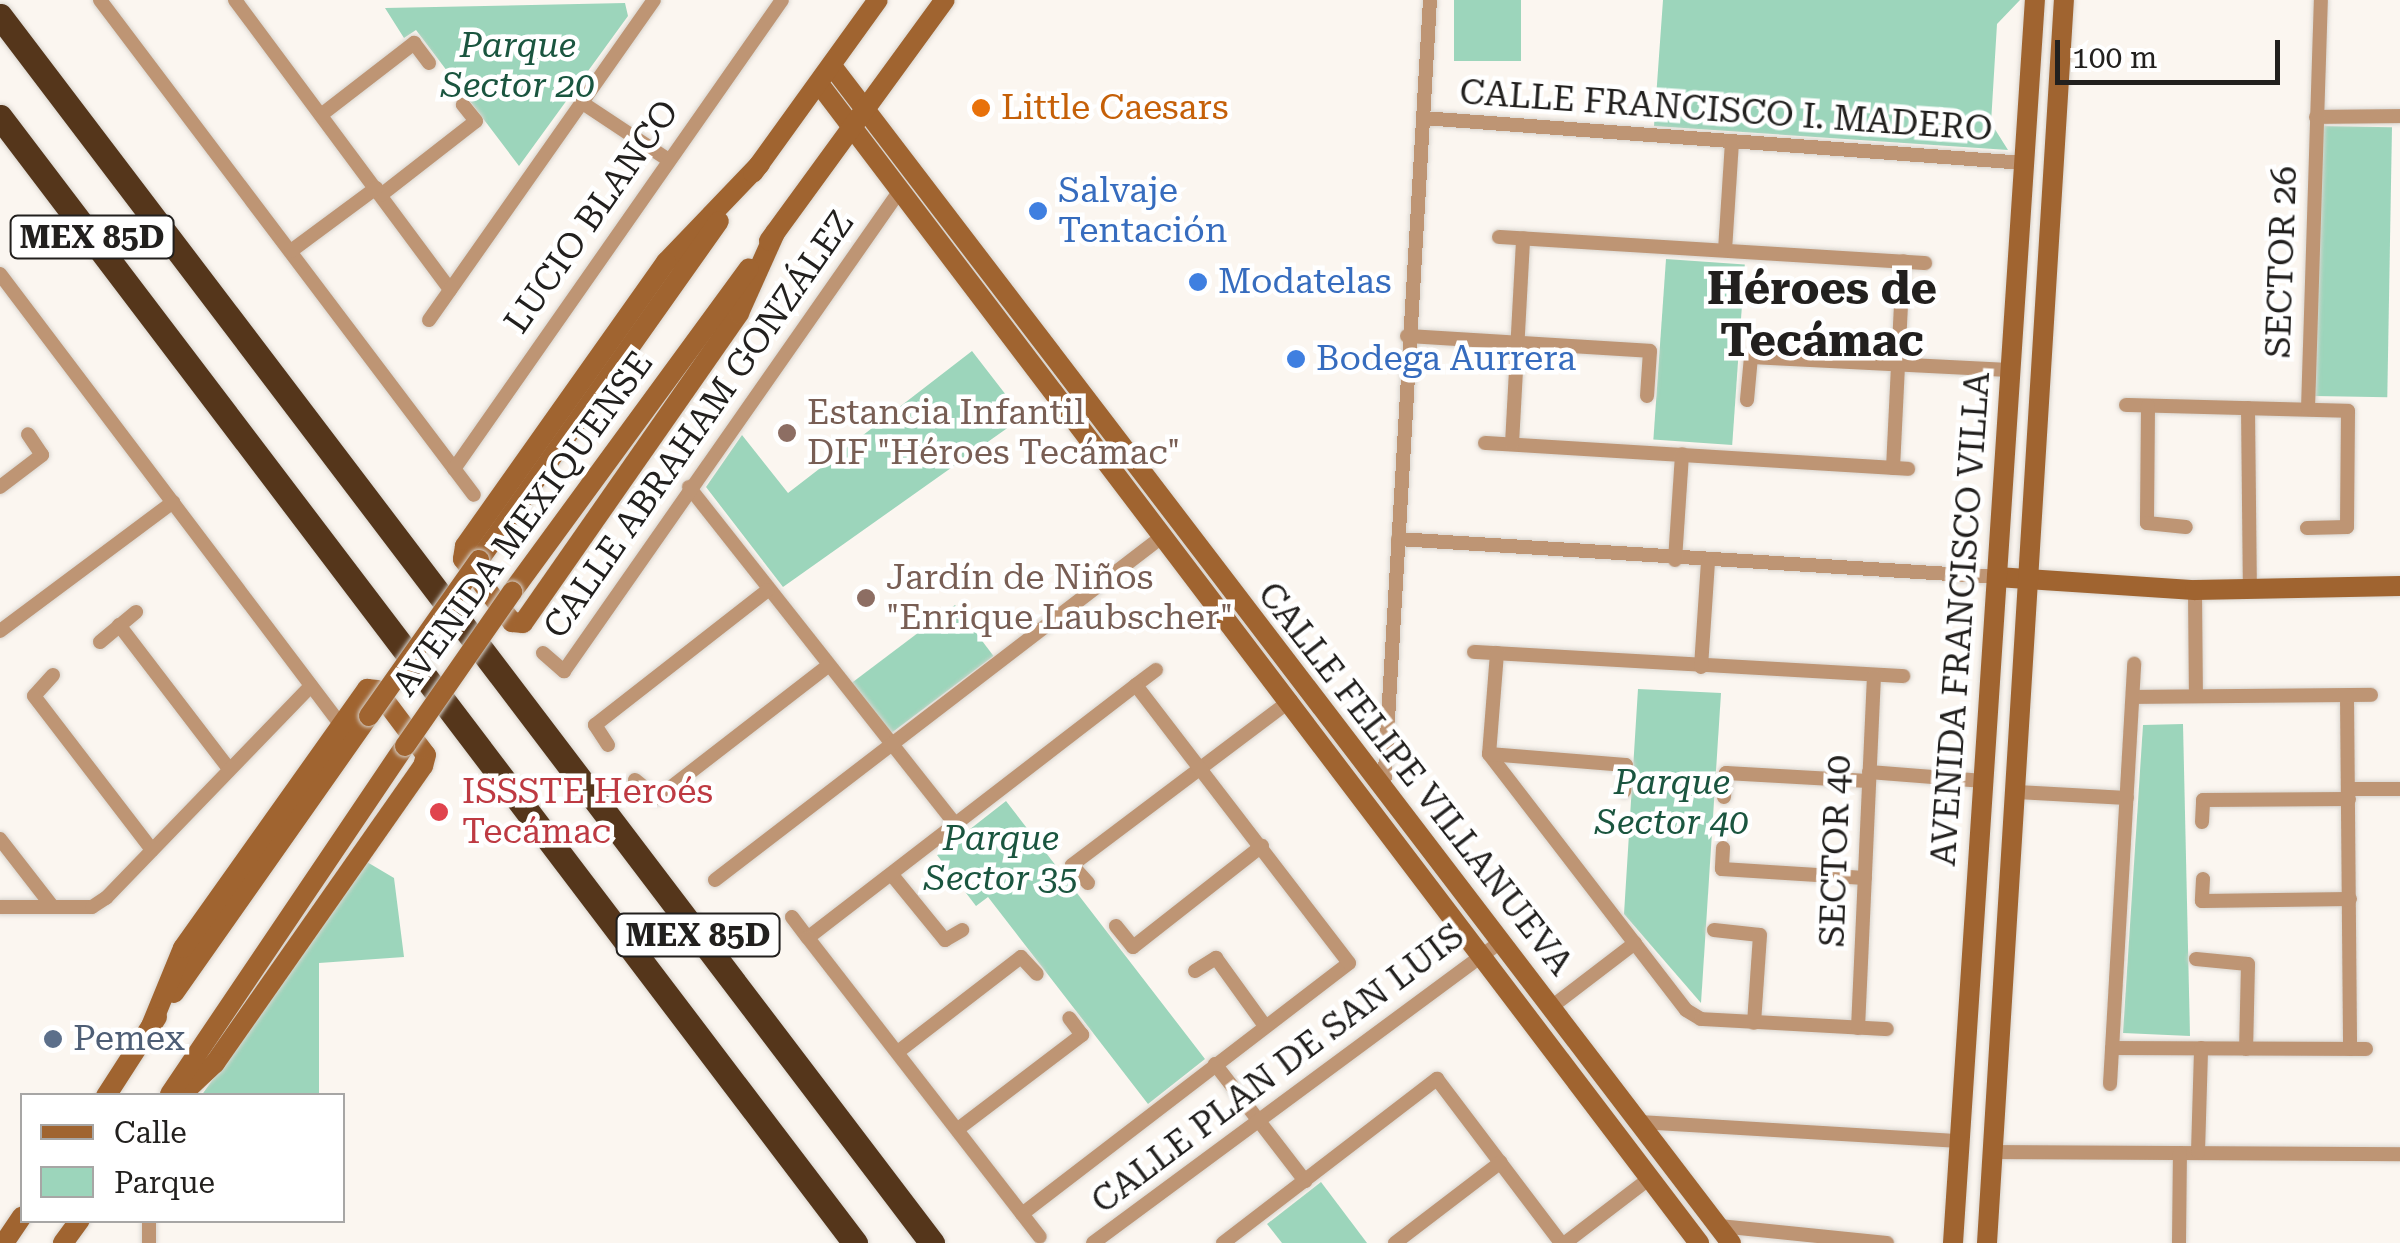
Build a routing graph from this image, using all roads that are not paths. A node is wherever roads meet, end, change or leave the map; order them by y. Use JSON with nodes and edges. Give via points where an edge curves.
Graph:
{"nodes":[{"id":1,"x":100,"y":0,"type":"edge"},
{"id":2,"x":235,"y":0,"type":"edge"},
{"id":3,"x":654,"y":0,"type":"edge"},
{"id":4,"x":782,"y":0,"type":"edge"},
{"id":5,"x":878,"y":0,"type":"edge"},
{"id":6,"x":944,"y":0,"type":"edge"},
{"id":7,"x":1430,"y":0,"type":"edge"},
{"id":8,"x":2035,"y":0,"type":"edge"},
{"id":9,"x":2064,"y":0,"type":"edge"},
{"id":10,"x":2321,"y":0,"type":"edge"},
{"id":11,"x":0,"y":16,"type":"edge"},
{"id":12,"x":429,"y":63,"type":"dead end"},
{"id":13,"x":832,"y":66,"type":"junction"},
{"id":14,"x":820,"y":84,"type":"junction"},
{"id":15,"x":582,"y":102,"type":"junction"},
{"id":16,"x":462,"y":105,"type":"dead end"},
{"id":17,"x":321,"y":115,"type":"junction"},
{"id":18,"x":2400,"y":116,"type":"edge"},
{"id":19,"x":0,"y":117,"type":"edge"},
{"id":20,"x":2316,"y":117,"type":"junction"},
{"id":21,"x":859,"y":118,"type":"junction"},
{"id":22,"x":1423,"y":118,"type":"junction"},
{"id":23,"x":1732,"y":141,"type":"junction"},
{"id":24,"x":667,"y":159,"type":"junction"},
{"id":25,"x":2024,"y":162,"type":"junction"},
{"id":26,"x":760,"y":164,"type":"junction"},
{"id":27,"x":901,"y":190,"type":"junction"},
{"id":28,"x":378,"y":192,"type":"junction"},
{"id":29,"x":775,"y":233,"type":"junction"},
{"id":30,"x":1500,"y":237,"type":"dead end"},
{"id":31,"x":1523,"y":238,"type":"junction"},
{"id":32,"x":1725,"y":250,"type":"junction"},
{"id":33,"x":291,"y":252,"type":"junction"},
{"id":34,"x":1903,"y":262,"type":"junction"},
{"id":35,"x":1925,"y":263,"type":"dead end"},
{"id":36,"x":0,"y":274,"type":"edge"},
{"id":37,"x":450,"y":290,"type":"junction"},
{"id":38,"x":429,"y":320,"type":"dead end"},
{"id":39,"x":1407,"y":336,"type":"junction"},
{"id":40,"x":1517,"y":342,"type":"junction"},
{"id":41,"x":1898,"y":365,"type":"junction"},
{"id":42,"x":2009,"y":370,"type":"junction"},
{"id":43,"x":1647,"y":396,"type":"dead end"},
{"id":44,"x":1747,"y":400,"type":"dead end"},
{"id":45,"x":2126,"y":405,"type":"dead end"},
{"id":46,"x":2148,"y":406,"type":"junction"},
{"id":47,"x":2248,"y":408,"type":"junction"},
{"id":48,"x":2308,"y":409,"type":"junction"},
{"id":49,"x":28,"y":434,"type":"dead end"},
{"id":50,"x":1486,"y":443,"type":"dead end"},
{"id":51,"x":1512,"y":444,"type":"junction"},
{"id":52,"x":1682,"y":454,"type":"junction"},
{"id":53,"x":454,"y":469,"type":"junction"},
{"id":54,"x":0,"y":487,"type":"edge"},
{"id":55,"x":690,"y":487,"type":"junction"},
{"id":56,"x":474,"y":495,"type":"dead end"},
{"id":57,"x":173,"y":502,"type":"junction"},
{"id":58,"x":2186,"y":527,"type":"dead end"},
{"id":59,"x":2307,"y":528,"type":"dead end"},
{"id":60,"x":1163,"y":536,"type":"junction"},
{"id":61,"x":1398,"y":540,"type":"junction"},
{"id":62,"x":1675,"y":560,"type":"junction"},
{"id":63,"x":1708,"y":562,"type":"junction"},
{"id":64,"x":1997,"y":577,"type":"junction"},
{"id":65,"x":2027,"y":586,"type":"junction"},
{"id":66,"x":2400,"y":586,"type":"edge"},
{"id":67,"x":768,"y":590,"type":"junction"},
{"id":68,"x":2195,"y":590,"type":"junction"},
{"id":69,"x":2250,"y":590,"type":"junction"},
{"id":70,"x":136,"y":612,"type":"dead end"},
{"id":71,"x":120,"y":625,"type":"junction"},
{"id":72,"x":0,"y":631,"type":"edge"},
{"id":73,"x":100,"y":642,"type":"dead end"},
{"id":74,"x":1474,"y":652,"type":"dead end"},
{"id":75,"x":543,"y":653,"type":"dead end"},
{"id":76,"x":1497,"y":653,"type":"junction"},
{"id":77,"x":2134,"y":664,"type":"dead end"},
{"id":78,"x":828,"y":666,"type":"junction"},
{"id":79,"x":1702,"y":667,"type":"junction"},
{"id":80,"x":1156,"y":670,"type":"dead end"},
{"id":81,"x":53,"y":675,"type":"dead end"},
{"id":82,"x":1874,"y":676,"type":"junction"},
{"id":83,"x":1902,"y":676,"type":"dead end"},
{"id":84,"x":1136,"y":685,"type":"junction"},
{"id":85,"x":311,"y":686,"type":"junction"},
{"id":86,"x":2371,"y":695,"type":"dead end"},
{"id":87,"x":2134,"y":696,"type":"junction"},
{"id":88,"x":2196,"y":696,"type":"junction"},
{"id":89,"x":2347,"y":696,"type":"junction"},
{"id":90,"x":1290,"y":700,"type":"junction"},
{"id":91,"x":1312,"y":714,"type":"junction"},
{"id":92,"x":341,"y":725,"type":"junction"},
{"id":93,"x":608,"y":745,"type":"dead end"},
{"id":94,"x":891,"y":745,"type":"junction"},
{"id":95,"x":1488,"y":754,"type":"junction"},
{"id":96,"x":229,"y":768,"type":"junction"},
{"id":97,"x":1202,"y":768,"type":"junction"},
{"id":98,"x":1869,"y":776,"type":"junction"},
{"id":99,"x":635,"y":780,"type":"dead end"},
{"id":100,"x":1984,"y":781,"type":"junction"},
{"id":101,"x":2400,"y":789,"type":"edge"},
{"id":102,"x":1624,"y":791,"type":"dead end"},
{"id":103,"x":2017,"y":792,"type":"junction"},
{"id":104,"x":1384,"y":793,"type":"junction"},
{"id":105,"x":2348,"y":794,"type":"junction"},
{"id":106,"x":1724,"y":797,"type":"dead end"},
{"id":107,"x":2127,"y":798,"type":"junction"},
{"id":108,"x":2202,"y":822,"type":"dead end"},
{"id":109,"x":956,"y":825,"type":"junction"},
{"id":110,"x":0,"y":839,"type":"edge"},
{"id":111,"x":1262,"y":846,"type":"junction"},
{"id":112,"x":1723,"y":848,"type":"dead end"},
{"id":113,"x":152,"y":850,"type":"junction"},
{"id":114,"x":892,"y":875,"type":"junction"},
{"id":115,"x":1865,"y":878,"type":"junction"},
{"id":116,"x":2203,"y":879,"type":"dead end"},
{"id":117,"x":715,"y":880,"type":"dead end"},
{"id":118,"x":1088,"y":882,"type":"dead end"},
{"id":119,"x":2350,"y":899,"type":"junction"},
{"id":120,"x":52,"y":906,"type":"junction"},
{"id":121,"x":0,"y":907,"type":"edge"},
{"id":122,"x":792,"y":917,"type":"dead end"},
{"id":123,"x":1116,"y":926,"type":"dead end"},
{"id":124,"x":962,"y":930,"type":"dead end"},
{"id":125,"x":1714,"y":930,"type":"dead end"},
{"id":126,"x":808,"y":938,"type":"junction"},
{"id":127,"x":1635,"y":943,"type":"junction"},
{"id":128,"x":1491,"y":949,"type":"junction"},
{"id":129,"x":2196,"y":959,"type":"dead end"},
{"id":130,"x":1196,"y":971,"type":"dead end"},
{"id":131,"x":1037,"y":974,"type":"dead end"},
{"id":132,"x":1550,"y":1008,"type":"junction"},
{"id":133,"x":1069,"y":1018,"type":"dead end"},
{"id":134,"x":1754,"y":1023,"type":"junction"},
{"id":135,"x":151,"y":1026,"type":"junction"},
{"id":136,"x":1265,"y":1026,"type":"junction"},
{"id":137,"x":1858,"y":1028,"type":"junction"},
{"id":138,"x":1887,"y":1029,"type":"dead end"},
{"id":139,"x":2112,"y":1048,"type":"junction"},
{"id":140,"x":2201,"y":1048,"type":"junction"},
{"id":141,"x":2246,"y":1049,"type":"junction"},
{"id":142,"x":899,"y":1052,"type":"junction"},
{"id":143,"x":1215,"y":1064,"type":"junction"},
{"id":144,"x":2110,"y":1084,"type":"dead end"},
{"id":145,"x":108,"y":1093,"type":"edge"},
{"id":146,"x":170,"y":1093,"type":"edge"},
{"id":147,"x":183,"y":1093,"type":"edge"},
{"id":148,"x":1638,"y":1122,"type":"junction"},
{"id":149,"x":1261,"y":1123,"type":"junction"},
{"id":150,"x":958,"y":1129,"type":"junction"},
{"id":151,"x":1960,"y":1141,"type":"junction"},
{"id":152,"x":1993,"y":1152,"type":"junction"},
{"id":153,"x":2180,"y":1152,"type":"junction"},
{"id":154,"x":2198,"y":1152,"type":"junction"},
{"id":155,"x":2400,"y":1154,"type":"edge"},
{"id":156,"x":1502,"y":1162,"type":"junction"},
{"id":157,"x":1650,"y":1178,"type":"junction"},
{"id":158,"x":1305,"y":1181,"type":"junction"},
{"id":159,"x":1022,"y":1214,"type":"junction"},
{"id":160,"x":20,"y":1219,"type":"edge"},
{"id":161,"x":1725,"y":1234,"type":"edge"},
{"id":162,"x":1040,"y":1237,"type":"dead end"},
{"id":163,"x":4,"y":1243,"type":"edge"},
{"id":164,"x":855,"y":1243,"type":"edge"},
{"id":165,"x":932,"y":1243,"type":"edge"},
{"id":166,"x":1094,"y":1243,"type":"edge"},
{"id":167,"x":1224,"y":1243,"type":"edge"},
{"id":168,"x":1396,"y":1243,"type":"edge"},
{"id":169,"x":1563,"y":1243,"type":"edge"},
{"id":170,"x":1699,"y":1243,"type":"edge"},
{"id":171,"x":1887,"y":1243,"type":"edge"},
{"id":172,"x":1954,"y":1243,"type":"edge"},
{"id":173,"x":1987,"y":1243,"type":"edge"},
{"id":174,"x":2180,"y":1243,"type":"edge"}],
"edges":[{"from":1,"to":33,"type":"street"},
{"from":2,"to":17,"type":"street"},
{"from":3,"to":15,"type":"street"},
{"from":4,"to":24,"type":"street","name":"LUCIO BLANCO"},
{"from":5,"to":13,"type":"main road","name":"AVENIDA MEXIQUENSE"},
{"from":6,"to":21,"type":"main road","name":"AVENIDA MEXIQUENSE"},
{"from":7,"to":22,"type":"street"},
{"from":8,"to":25,"type":"main road","name":"AVENIDA FRANCISCO VILLA"},
{"from":9,"to":65,"type":"main road","name":"AVENIDA FRANCISCO VILLA"},
{"from":10,"to":20,"type":"street","name":"SECTOR 26"},
{"from":11,"to":165,"type":"highway","number":"MEX 85D"},
{"from":12,"to":17,"type":"street","via":[[414,43]]},
{"from":13,"to":14,"type":"main road","name":"AVENIDA MEXIQUENSE"},
{"from":13,"to":21,"type":"main road","name":"CALLE FELIPE VILLANUEVA"},
{"from":14,"to":21,"type":"main road","name":"CALLE FELIPE VILLANUEVA"},
{"from":14,"to":26,"type":"main road","name":"AVENIDA MEXIQUENSE"},
{"from":15,"to":24,"type":"street"},
{"from":15,"to":37,"type":"street"},
{"from":16,"to":28,"type":"street","via":[[476,121]]},
{"from":17,"to":28,"type":"street"},
{"from":18,"to":20,"type":"street","name":"SECTOR 26"},
{"from":19,"to":164,"type":"highway","number":"MEX 85D"},
{"from":20,"to":48,"type":"street","name":"SECTOR 26"},
{"from":21,"to":27,"type":"main road","name":"CALLE FELIPE VILLANUEVA"},
{"from":21,"to":29,"type":"main road","name":"AVENIDA MEXIQUENSE"},
{"from":21,"to":91,"type":"main road","name":"CALLE FELIPE VILLANUEVA"},
{"from":22,"to":23,"type":"street","name":"CALLE FRANCISCO I. MADERO"},
{"from":22,"to":39,"type":"street"},
{"from":23,"to":25,"type":"street","name":"CALLE FRANCISCO I. MADERO"},
{"from":23,"to":32,"type":"street"},
{"from":24,"to":53,"type":"street","name":"LUCIO BLANCO"},
{"from":25,"to":42,"type":"main road","name":"AVENIDA FRANCISCO VILLA"},
{"from":26,"to":29,"type":"main road","via":[[666,262],[465,546],[464,559],[512,622],[523,624],[739,313]]},
{"from":26,"to":135,"type":"main road","name":"AVENIDA MEXIQUENSE","bridge":true},
{"from":27,"to":55,"type":"street","name":"CALLE ABRAHAM GONZÁLEZ"},
{"from":27,"to":60,"type":"main road","name":"CALLE FELIPE VILLANUEVA"},
{"from":28,"to":33,"type":"street"},
{"from":28,"to":37,"type":"street"},
{"from":29,"to":146,"type":"main road","name":"AVENIDA MEXIQUENSE","bridge":true,"via":[[512,592]]},
{"from":30,"to":31,"type":"street"},
{"from":31,"to":32,"type":"street"},
{"from":31,"to":40,"type":"street"},
{"from":32,"to":34,"type":"street"},
{"from":33,"to":53,"type":"street"},
{"from":34,"to":35,"type":"street"},
{"from":34,"to":41,"type":"street"},
{"from":36,"to":57,"type":"street"},
{"from":37,"to":38,"type":"street"},
{"from":39,"to":40,"type":"street"},
{"from":39,"to":61,"type":"street"},
{"from":40,"to":43,"type":"street","via":[[1650,350]]},
{"from":40,"to":51,"type":"street"},
{"from":41,"to":42,"type":"street"},
{"from":41,"to":44,"type":"street","via":[[1751,357]]},
{"from":41,"to":52,"type":"street","via":[[1900,468]]},
{"from":42,"to":64,"type":"main road","name":"AVENIDA FRANCISCO VILLA"},
{"from":45,"to":46,"type":"street","name":"SECTOR 26"},
{"from":46,"to":47,"type":"street","name":"SECTOR 26"},
{"from":46,"to":58,"type":"street","via":[[2147,523]]},
{"from":47,"to":48,"type":"street","name":"SECTOR 26"},
{"from":47,"to":69,"type":"street","name":"SECTOR 26"},
{"from":48,"to":59,"type":"street","name":"SECTOR 26","via":[[2348,411],[2347,528]]},
{"from":49,"to":54,"type":"street","via":[[42,455]]},
{"from":50,"to":51,"type":"street"},
{"from":51,"to":52,"type":"street"},
{"from":52,"to":62,"type":"street"},
{"from":53,"to":56,"type":"street"},
{"from":55,"to":67,"type":"street"},
{"from":55,"to":75,"type":"street","name":"CALLE ABRAHAM GONZÁLEZ","via":[[564,671]]},
{"from":57,"to":72,"type":"street"},
{"from":57,"to":85,"type":"street"},
{"from":60,"to":90,"type":"main road","name":"CALLE FELIPE VILLANUEVA"},
{"from":60,"to":94,"type":"street"},
{"from":61,"to":62,"type":"street"},
{"from":61,"to":104,"type":"street"},
{"from":62,"to":63,"type":"street"},
{"from":63,"to":64,"type":"street"},
{"from":63,"to":79,"type":"street"},
{"from":64,"to":65,"type":"main road"},
{"from":64,"to":100,"type":"main road","name":"AVENIDA FRANCISCO VILLA"},
{"from":65,"to":68,"type":"main road"},
{"from":65,"to":103,"type":"main road","name":"AVENIDA FRANCISCO VILLA"},
{"from":66,"to":69,"type":"main road"},
{"from":67,"to":78,"type":"street"},
{"from":67,"to":93,"type":"street","via":[[595,725]]},
{"from":68,"to":69,"type":"main road"},
{"from":68,"to":88,"type":"street"},
{"from":70,"to":71,"type":"street"},
{"from":71,"to":73,"type":"street"},
{"from":71,"to":96,"type":"street"},
{"from":74,"to":76,"type":"street"},
{"from":76,"to":79,"type":"street"},
{"from":76,"to":95,"type":"street"},
{"from":77,"to":87,"type":"street"},
{"from":78,"to":94,"type":"street"},
{"from":78,"to":99,"type":"street","via":[[657,798]]},
{"from":79,"to":82,"type":"street"},
{"from":80,"to":84,"type":"street"},
{"from":81,"to":113,"type":"street","via":[[34,696]]},
{"from":82,"to":83,"type":"street"},
{"from":82,"to":98,"type":"street","name":"SECTOR 40"},
{"from":84,"to":97,"type":"street"},
{"from":84,"to":109,"type":"street"},
{"from":85,"to":92,"type":"street"},
{"from":85,"to":96,"type":"street"},
{"from":86,"to":89,"type":"street"},
{"from":87,"to":88,"type":"street"},
{"from":87,"to":107,"type":"street"},
{"from":88,"to":89,"type":"street"},
{"from":89,"to":105,"type":"street"},
{"from":90,"to":91,"type":"main road","name":"CALLE FELIPE VILLANUEVA"},
{"from":90,"to":97,"type":"street"},
{"from":91,"to":104,"type":"main road","name":"CALLE FELIPE VILLANUEVA"},
{"from":91,"to":128,"type":"main road","name":"CALLE FELIPE VILLANUEVA"},
{"from":92,"to":135,"type":"main road","via":[[183,948]]},
{"from":92,"to":147,"type":"main road","via":[[372,688],[426,761],[215,1063]]},
{"from":94,"to":109,"type":"street"},
{"from":94,"to":117,"type":"street"},
{"from":95,"to":102,"type":"street","via":[[1626,765]]},
{"from":95,"to":127,"type":"street"},
{"from":96,"to":113,"type":"street"},
{"from":97,"to":111,"type":"street"},
{"from":97,"to":118,"type":"street","via":[[1072,866]]},
{"from":98,"to":100,"type":"street"},
{"from":98,"to":106,"type":"street","via":[[1726,772]]},
{"from":98,"to":115,"type":"street","name":"SECTOR 40"},
{"from":100,"to":151,"type":"main road","name":"AVENIDA FRANCISCO VILLA"},
{"from":101,"to":105,"type":"street"},
{"from":103,"to":107,"type":"street"},
{"from":103,"to":152,"type":"main road","name":"AVENIDA FRANCISCO VILLA"},
{"from":104,"to":128,"type":"main road","name":"CALLE FELIPE VILLANUEVA"},
{"from":105,"to":108,"type":"street","via":[[2202,800]]},
{"from":105,"to":119,"type":"street"},
{"from":107,"to":139,"type":"street"},
{"from":109,"to":114,"type":"street"},
{"from":110,"to":120,"type":"street"},
{"from":111,"to":123,"type":"street","via":[[1133,947]]},
{"from":111,"to":136,"type":"street","via":[[1349,963]]},
{"from":112,"to":115,"type":"street","via":[[1722,869]]},
{"from":113,"to":120,"type":"street","via":[[92,907]]},
{"from":114,"to":124,"type":"street","via":[[942,937]]},
{"from":114,"to":126,"type":"street"},
{"from":115,"to":137,"type":"street","name":"SECTOR 40"},
{"from":116,"to":119,"type":"street","via":[[2202,901]]},
{"from":119,"to":141,"type":"street","via":[[2358,1049]]},
{"from":120,"to":121,"type":"street"},
{"from":122,"to":126,"type":"street"},
{"from":125,"to":134,"type":"street","via":[[1760,934]]},
{"from":126,"to":142,"type":"street"},
{"from":127,"to":132,"type":"street"},
{"from":127,"to":134,"type":"street","via":[[1694,1016]]},
{"from":128,"to":132,"type":"main road","name":"CALLE FELIPE VILLANUEVA"},
{"from":128,"to":149,"type":"street","name":"CALLE PLAN DE SAN LUIS"},
{"from":128,"to":157,"type":"main road","name":"CALLE FELIPE VILLANUEVA"},
{"from":129,"to":141,"type":"street","via":[[2248,964]]},
{"from":130,"to":136,"type":"street","via":[[1216,958]]},
{"from":131,"to":142,"type":"street","via":[[1022,957]]},
{"from":132,"to":148,"type":"main road","name":"CALLE FELIPE VILLANUEVA"},
{"from":133,"to":150,"type":"street","via":[[1082,1035]]},
{"from":134,"to":137,"type":"street"},
{"from":135,"to":145,"type":"main road","name":"AVENIDA MEXIQUENSE"},
{"from":136,"to":143,"type":"street"},
{"from":137,"to":138,"type":"street"},
{"from":139,"to":140,"type":"street"},
{"from":139,"to":144,"type":"street"},
{"from":140,"to":141,"type":"street"},
{"from":140,"to":154,"type":"street"},
{"from":142,"to":150,"type":"street"},
{"from":143,"to":149,"type":"street"},
{"from":143,"to":159,"type":"street"},
{"from":148,"to":151,"type":"street"},
{"from":148,"to":161,"type":"main road","name":"CALLE FELIPE VILLANUEVA"},
{"from":149,"to":158,"type":"street"},
{"from":149,"to":166,"type":"street","name":"CALLE PLAN DE SAN LUIS"},
{"from":150,"to":159,"type":"street"},
{"from":151,"to":172,"type":"main road","name":"AVENIDA FRANCISCO VILLA"},
{"from":152,"to":153,"type":"street"},
{"from":152,"to":173,"type":"main road","name":"AVENIDA FRANCISCO VILLA"},
{"from":153,"to":154,"type":"street"},
{"from":153,"to":174,"type":"street"},
{"from":154,"to":155,"type":"street"},
{"from":156,"to":158,"type":"street","via":[[1437,1079]]},
{"from":156,"to":168,"type":"street"},
{"from":156,"to":169,"type":"street"},
{"from":157,"to":169,"type":"street"},
{"from":157,"to":170,"type":"main road","name":"CALLE FELIPE VILLANUEVA"},
{"from":158,"to":167,"type":"street"},
{"from":159,"to":162,"type":"street"},
{"from":160,"to":163,"type":"main road"},
{"from":161,"to":171,"type":"street"}]}
